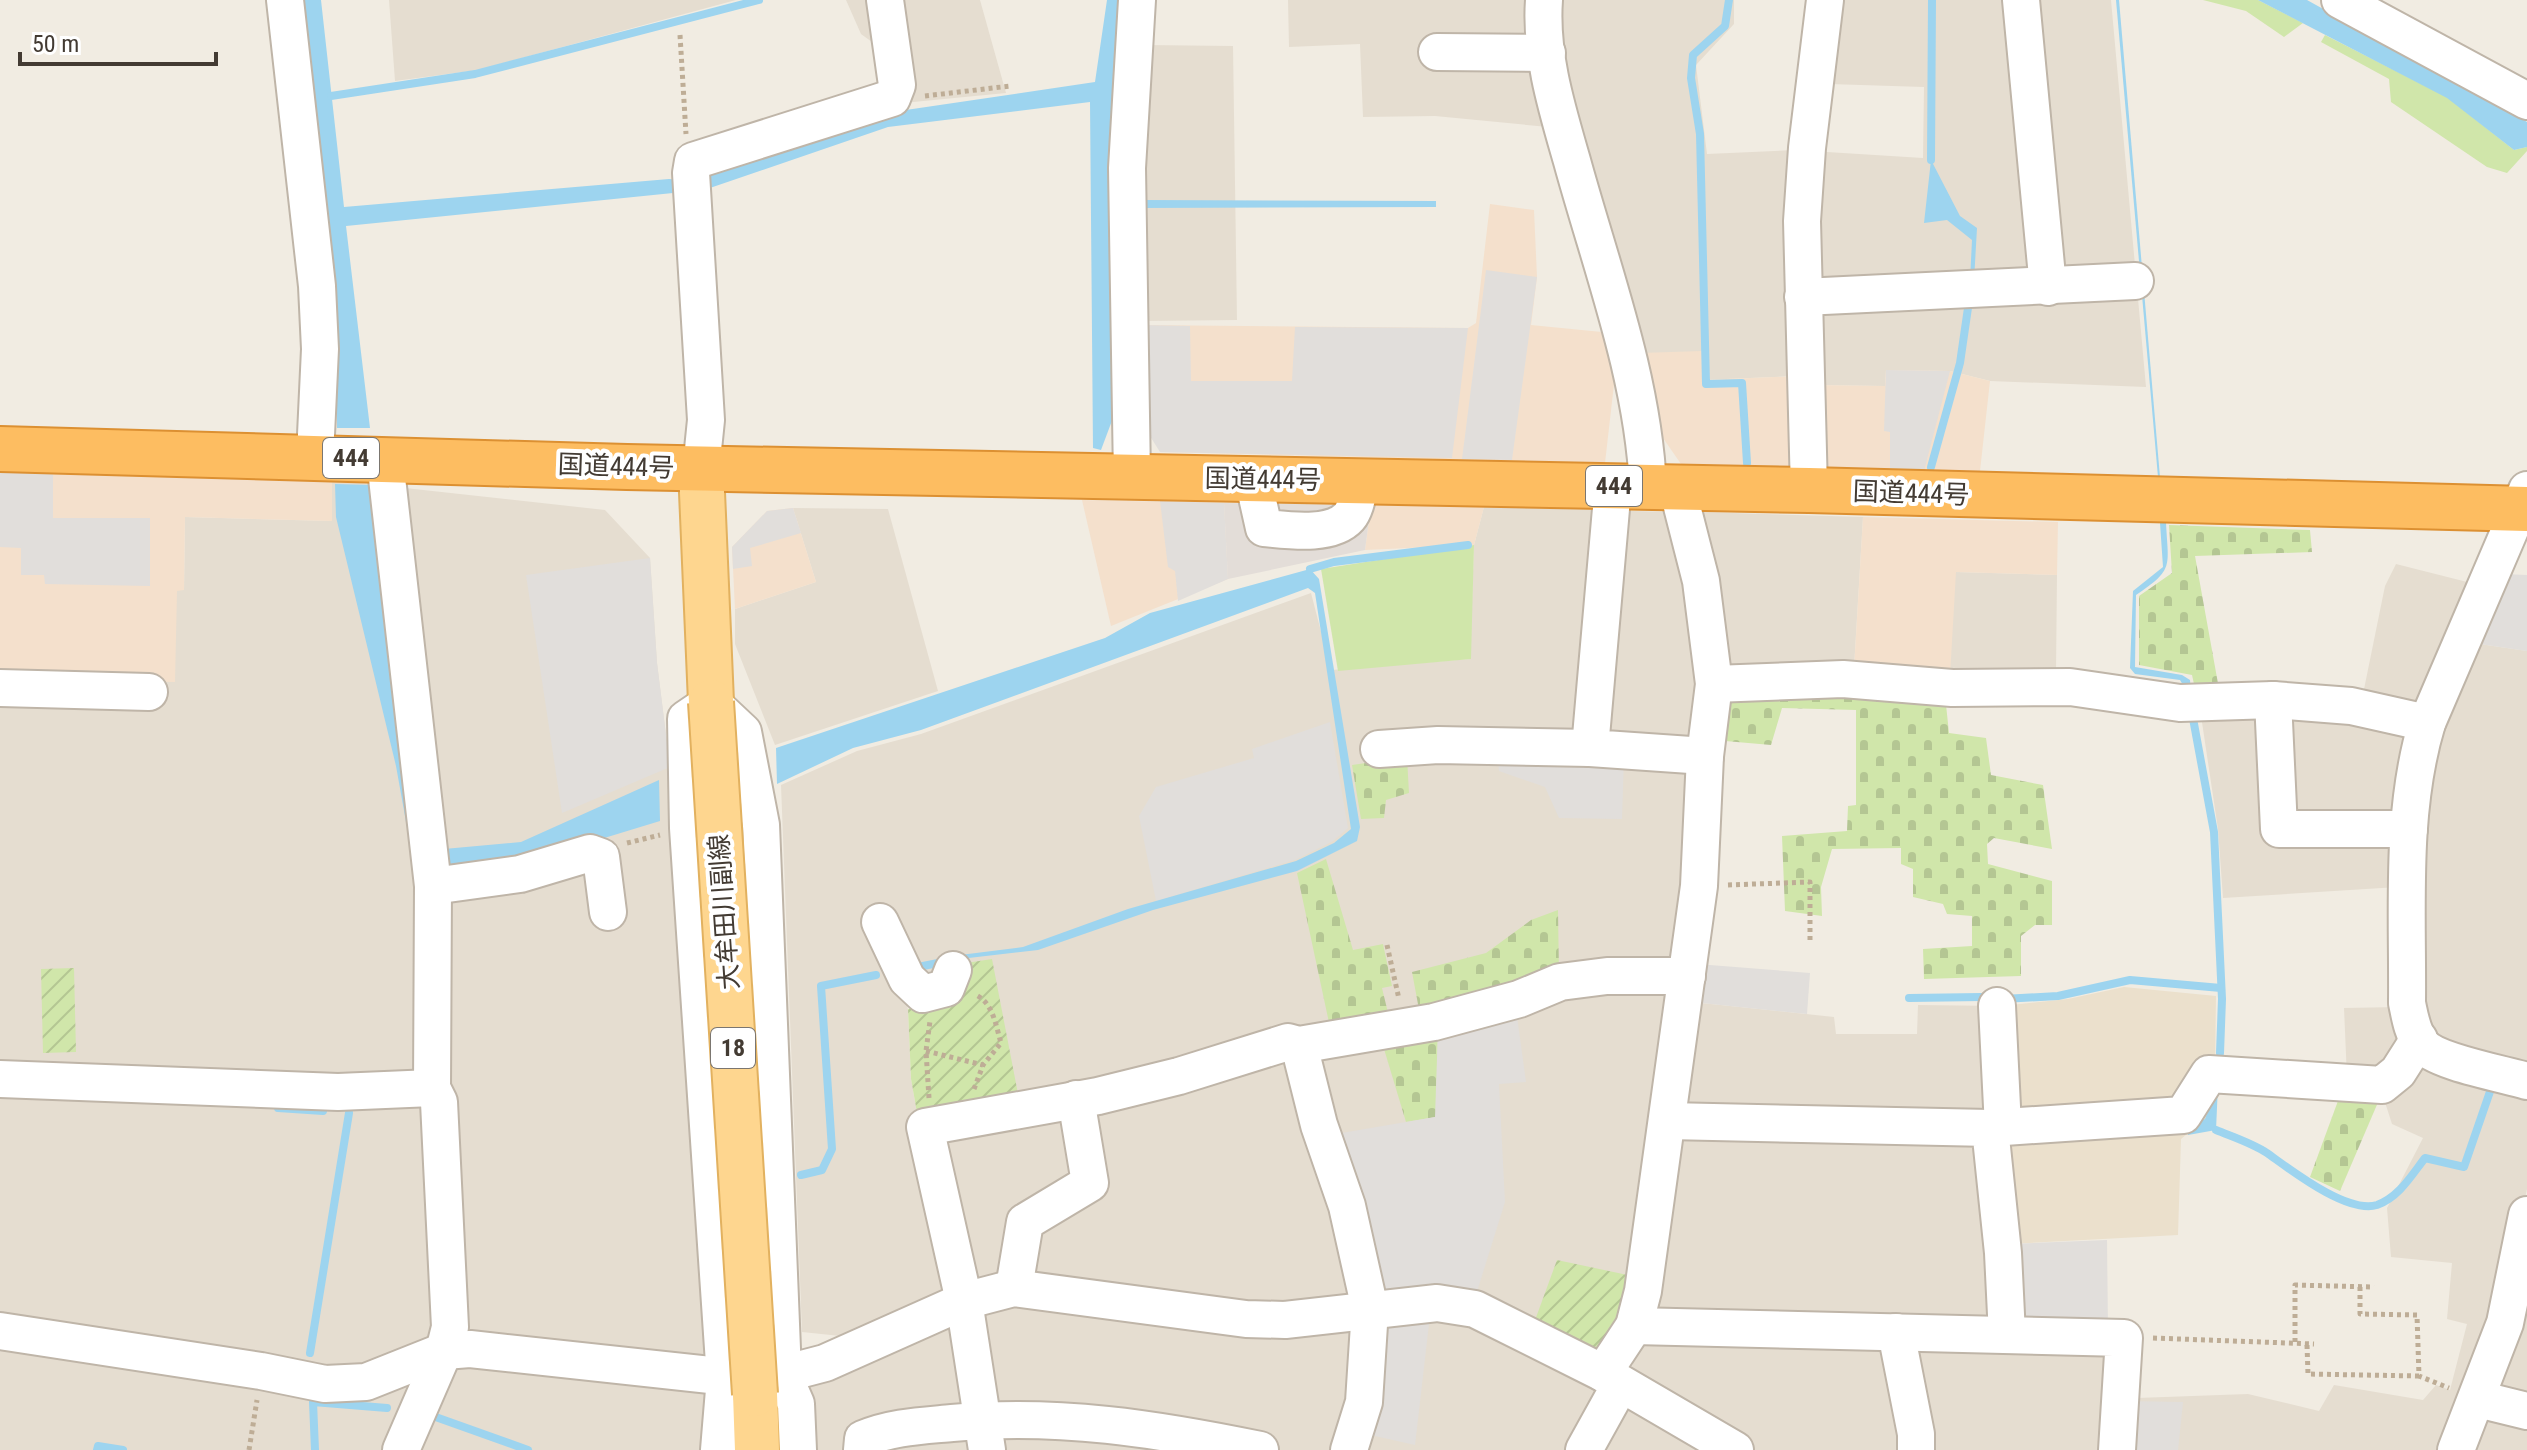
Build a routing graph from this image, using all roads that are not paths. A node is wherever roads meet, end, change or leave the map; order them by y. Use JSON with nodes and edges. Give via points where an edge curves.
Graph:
{"nodes":[{"id":1,"x":285,"y":0,"type":"edge"},
{"id":2,"x":885,"y":0,"type":"edge"},
{"id":3,"x":1137,"y":0,"type":"edge"},
{"id":4,"x":1544,"y":0,"type":"edge"},
{"id":5,"x":1825,"y":0,"type":"edge"},
{"id":6,"x":2021,"y":0,"type":"edge"},
{"id":7,"x":2340,"y":0,"type":"edge"},
{"id":8,"x":1437,"y":52,"type":"dead end"},
{"id":9,"x":1547,"y":53,"type":"junction"},
{"id":10,"x":2527,"y":101,"type":"edge"},
{"id":11,"x":2135,"y":281,"type":"dead end"},
{"id":12,"x":2048,"y":287,"type":"junction"},
{"id":13,"x":1803,"y":297,"type":"junction"},
{"id":14,"x":0,"y":449,"type":"edge"},
{"id":15,"x":315,"y":456,"type":"junction"},
{"id":16,"x":389,"y":459,"type":"junction"},
{"id":17,"x":701,"y":469,"type":"junction"},
{"id":18,"x":1132,"y":477,"type":"junction"},
{"id":19,"x":1646,"y":487,"type":"junction"},
{"id":20,"x":1809,"y":490,"type":"junction"},
{"id":21,"x":2525,"y":503,"type":"edge"},
{"id":22,"x":1714,"y":684,"type":"junction"},
{"id":23,"x":0,"y":688,"type":"edge"},
{"id":24,"x":149,"y":692,"type":"dead end"},
{"id":25,"x":2273,"y":700,"type":"junction"},
{"id":26,"x":711,"y":702,"type":"junction"},
{"id":27,"x":2427,"y":723,"type":"junction"},
{"id":28,"x":1590,"y":748,"type":"junction"},
{"id":29,"x":1379,"y":749,"type":"dead end"},
{"id":30,"x":1705,"y":756,"type":"junction"},
{"id":31,"x":2409,"y":829,"type":"junction"},
{"id":32,"x":433,"y":886,"type":"junction"},
{"id":33,"x":608,"y":912,"type":"dead end"},
{"id":34,"x":880,"y":922,"type":"dead end"},
{"id":35,"x":1687,"y":976,"type":"junction"},
{"id":36,"x":961,"y":981,"type":"road end"},
{"id":37,"x":1997,"y":1006,"type":"dead end"},
{"id":38,"x":2419,"y":1039,"type":"junction"},
{"id":39,"x":1299,"y":1045,"type":"junction"},
{"id":40,"x":0,"y":1079,"type":"edge"},
{"id":41,"x":2527,"y":1081,"type":"edge"},
{"id":42,"x":432,"y":1088,"type":"junction"},
{"id":43,"x":1076,"y":1099,"type":"junction"},
{"id":44,"x":1668,"y":1121,"type":"junction"},
{"id":45,"x":1996,"y":1127,"type":"junction"},
{"id":46,"x":2527,"y":1215,"type":"edge"},
{"id":47,"x":1014,"y":1288,"type":"junction"},
{"id":48,"x":964,"y":1301,"type":"junction"},
{"id":49,"x":1370,"y":1309,"type":"junction"},
{"id":50,"x":1634,"y":1326,"type":"junction"},
{"id":51,"x":0,"y":1331,"type":"edge"},
{"id":52,"x":1896,"y":1332,"type":"junction"},
{"id":53,"x":2007,"y":1335,"type":"junction"},
{"id":54,"x":444,"y":1351,"type":"junction"},
{"id":55,"x":783,"y":1374,"type":"junction"},
{"id":56,"x":725,"y":1378,"type":"junction"},
{"id":57,"x":1611,"y":1379,"type":"junction"},
{"id":58,"x":2478,"y":1399,"type":"junction"},
{"id":59,"x":2527,"y":1411,"type":"edge"},
{"id":60,"x":986,"y":1435,"type":"edge"},
{"id":61,"x":401,"y":1450,"type":"edge"},
{"id":62,"x":719,"y":1450,"type":"edge"},
{"id":63,"x":757,"y":1450,"type":"edge"},
{"id":64,"x":798,"y":1450,"type":"edge"},
{"id":65,"x":862,"y":1450,"type":"edge"},
{"id":66,"x":1260,"y":1450,"type":"edge"},
{"id":67,"x":1349,"y":1450,"type":"edge"},
{"id":68,"x":1584,"y":1450,"type":"edge"},
{"id":69,"x":1735,"y":1450,"type":"edge"},
{"id":70,"x":1916,"y":1450,"type":"edge"},
{"id":71,"x":2117,"y":1450,"type":"edge"},
{"id":72,"x":2456,"y":1450,"type":"edge"}],
"edges":[{"from":1,"to":15,"type":"street","via":[[317,286]]},
{"from":2,"to":17,"type":"street","via":[[896,92],[892,98],[692,176],[706,420]]},
{"from":3,"to":18,"type":"street","via":[[1127,168]]},
{"from":4,"to":9,"type":"street"},
{"from":5,"to":13,"type":"street","via":[[1807,148]]},
{"from":6,"to":12,"type":"street"},
{"from":7,"to":10,"type":"street"},
{"from":8,"to":9,"type":"street"},
{"from":9,"to":19,"type":"street","via":[[1552,89],[1637,396]]},
{"from":11,"to":12,"type":"street"},
{"from":12,"to":13,"type":"street"},
{"from":13,"to":20,"type":"street"},
{"from":14,"to":15,"type":"highway","name":"国道444号","number":"444"},
{"from":15,"to":16,"type":"highway","name":"国道444号","number":"444"},
{"from":16,"to":17,"type":"highway","name":"国道444号","number":"444"},
{"from":16,"to":32,"type":"street"},
{"from":17,"to":18,"type":"highway","name":"国道444号","number":"444"},
{"from":17,"to":26,"type":"main road","name":"大牟田川副線","number":"18"},
{"from":18,"to":19,"type":"highway","name":"国道444号","number":"444"},
{"from":19,"to":20,"type":"highway","name":"国道444号","number":"444"},
{"from":19,"to":22,"type":"street","via":[[1701,581]]},
{"from":19,"to":28,"type":"street"},
{"from":20,"to":21,"type":"highway","name":"国道444号","number":"444"},
{"from":21,"to":27,"type":"street"},
{"from":22,"to":25,"type":"street","via":[[1843,679],[1952,688],[2070,687],[2180,703]]},
{"from":22,"to":30,"type":"street"},
{"from":23,"to":24,"type":"street"},
{"from":25,"to":27,"type":"street","via":[[2351,706]]},
{"from":25,"to":31,"type":"street","via":[[2279,829]]},
{"from":26,"to":55,"type":"street","via":[[743,732],[761,825]]},
{"from":26,"to":56,"type":"street","via":[[686,719],[688,828]]},
{"from":26,"to":63,"type":"main road","name":"大牟田川副線","number":"18","bridge":true},
{"from":27,"to":31,"type":"street","via":[[2416,758]]},
{"from":28,"to":29,"type":"street"},
{"from":28,"to":30,"type":"street"},
{"from":30,"to":35,"type":"street","via":[[1699,886]]},
{"from":31,"to":38,"type":"street","via":[[2407,1003]]},
{"from":32,"to":33,"type":"street","via":[[520,874],[590,853],[601,857]]},
{"from":32,"to":42,"type":"street"},
{"from":34,"to":36,"type":"street","via":[[907,979],[923,994]]},
{"from":35,"to":39,"type":"street","via":[[1560,982],[1519,999],[1406,1028]]},
{"from":35,"to":44,"type":"street"},
{"from":37,"to":45,"type":"street"},
{"from":38,"to":41,"type":"street","via":[[2437,1056]]},
{"from":38,"to":45,"type":"street","via":[[2398,1072],[2382,1085],[2209,1074],[2183,1115]]},
{"from":39,"to":43,"type":"street","via":[[1288,1042],[1179,1076]]},
{"from":39,"to":49,"type":"street","via":[[1347,1206]]},
{"from":40,"to":42,"type":"street","via":[[338,1092]]},
{"from":42,"to":54,"type":"street","via":[[439,1102],[450,1327]]},
{"from":43,"to":47,"type":"street","via":[[1090,1183],[1025,1222]]},
{"from":43,"to":48,"type":"street","via":[[925,1127]]},
{"from":44,"to":45,"type":"street"},
{"from":44,"to":50,"type":"street"},
{"from":45,"to":53,"type":"street"},
{"from":46,"to":58,"type":"street","via":[[2505,1323]]},
{"from":47,"to":48,"type":"street"},
{"from":47,"to":49,"type":"street","via":[[1246,1319],[1285,1320]]},
{"from":48,"to":55,"type":"street","via":[[825,1363]]},
{"from":48,"to":60,"type":"street"},
{"from":49,"to":57,"type":"street","via":[[1437,1303],[1475,1309]]},
{"from":49,"to":67,"type":"street","via":[[1364,1402]]},
{"from":50,"to":52,"type":"street"},
{"from":50,"to":57,"type":"street"},
{"from":51,"to":54,"type":"street","via":[[325,1384],[366,1382]]},
{"from":52,"to":53,"type":"street"},
{"from":52,"to":70,"type":"street"},
{"from":53,"to":71,"type":"street","via":[[2124,1338]]},
{"from":54,"to":56,"type":"street","via":[[470,1349]]},
{"from":54,"to":61,"type":"street"},
{"from":55,"to":56,"type":"street"},
{"from":55,"to":64,"type":"street","via":[[796,1404]]},
{"from":56,"to":62,"type":"street"},
{"from":57,"to":68,"type":"street"},
{"from":57,"to":69,"type":"street"},
{"from":58,"to":59,"type":"street"},
{"from":58,"to":72,"type":"street"},
{"from":60,"to":65,"type":"street","via":[[890,1428],[863,1439]]},
{"from":60,"to":66,"type":"street","via":[[1079,1421]]}]}
